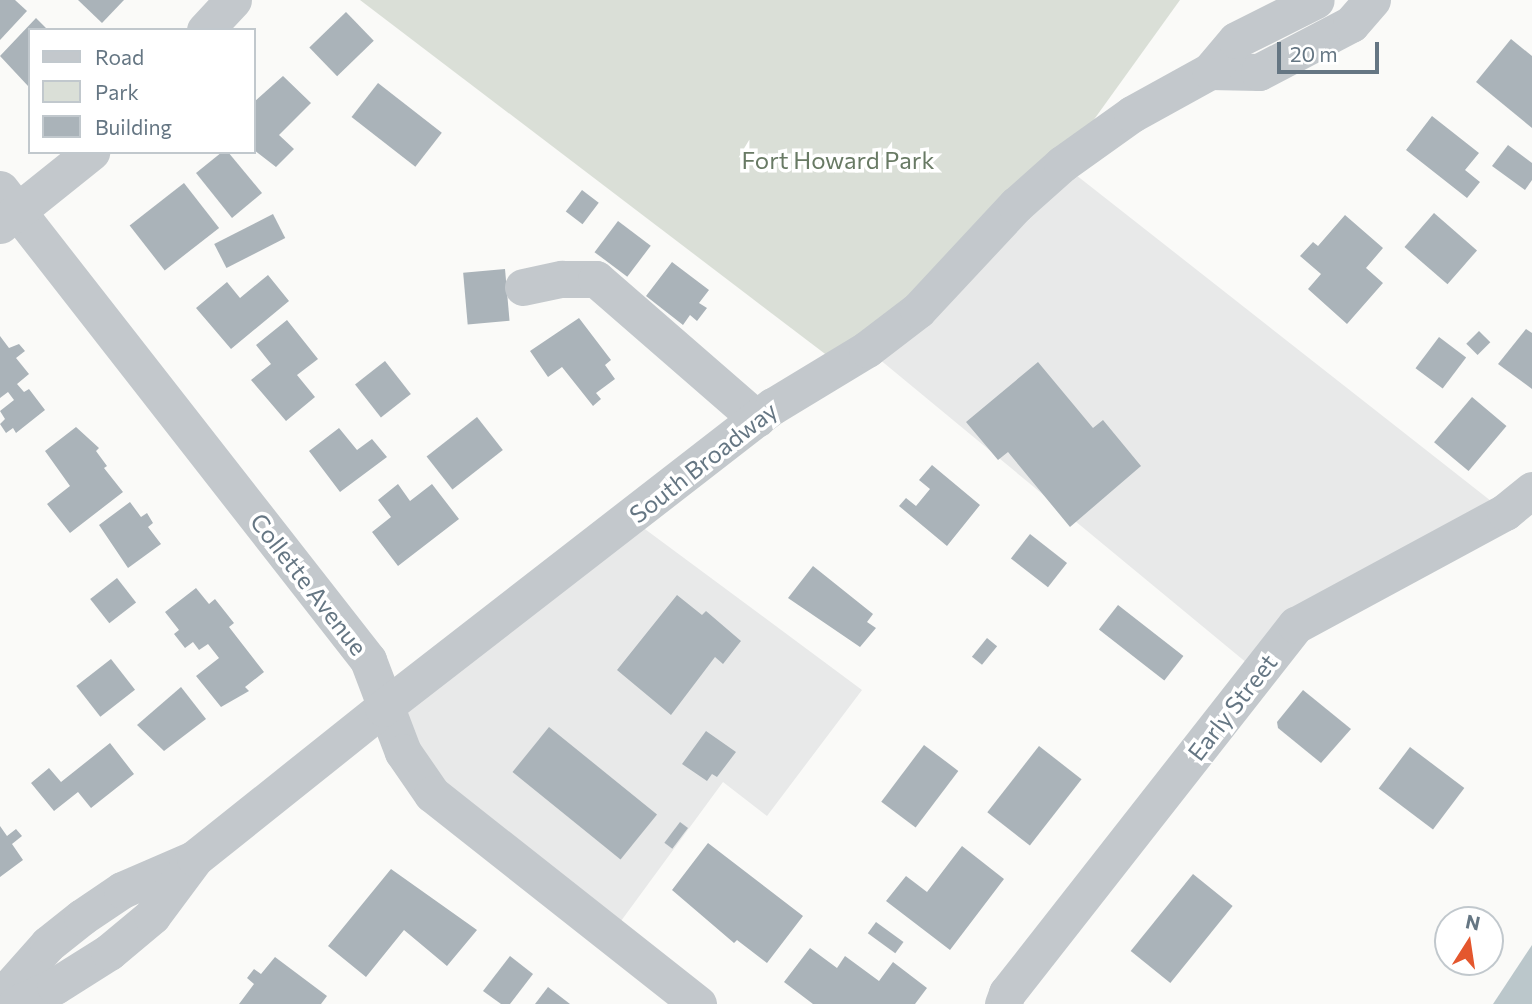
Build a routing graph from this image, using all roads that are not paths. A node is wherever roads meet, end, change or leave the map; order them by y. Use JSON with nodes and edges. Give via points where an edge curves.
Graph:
{"nodes":[{"id":1,"x":233,"y":0,"type":"edge"},
{"id":2,"x":1316,"y":0,"type":"edge"},
{"id":3,"x":1372,"y":0,"type":"edge"},
{"id":4,"x":207,"y":28,"type":"edge"},
{"id":5,"x":1210,"y":71,"type":"junction"},
{"id":6,"x":88,"y":154,"type":"edge"},
{"id":7,"x":6,"y":208,"type":"edge"},
{"id":8,"x":523,"y":287,"type":"dead end"},
{"id":9,"x":757,"y":419,"type":"junction"},
{"id":10,"x":1532,"y":491,"type":"edge"},
{"id":11,"x":383,"y":708,"type":"junction"},
{"id":12,"x":195,"y":858,"type":"junction"},
{"id":13,"x":0,"y":998,"type":"edge"},
{"id":14,"x":16,"y":1004,"type":"edge"},
{"id":15,"x":698,"y":1004,"type":"edge"},
{"id":16,"x":1003,"y":1004,"type":"edge"}],
"edges":[{"from":1,"to":4,"type":"street"},
{"from":2,"to":5,"type":"street","name":"South Broadway","via":[[1236,40]]},
{"from":3,"to":5,"type":"street","via":[[1351,24],[1259,72]]},
{"from":5,"to":9,"type":"street","name":"South Broadway","via":[[1132,114],[1062,164],[1016,205],[918,310],[867,349]]},
{"from":6,"to":7,"type":"street"},
{"from":7,"to":11,"type":"street","name":"Collette Avenue","via":[[368,660]]},
{"from":8,"to":9,"type":"street","via":[[562,279],[596,279]]},
{"from":9,"to":11,"type":"street","name":"South Broadway"},
{"from":10,"to":16,"type":"street","name":"Early Street","via":[[1504,512],[1296,625],[1007,993]]},
{"from":11,"to":12,"type":"street","name":"South Broadway"},
{"from":11,"to":15,"type":"street","name":"Collette Avenue","via":[[406,758],[432,794]]},
{"from":12,"to":13,"type":"street","name":"South Broadway","via":[[122,890],[82,917],[48,944]]},
{"from":12,"to":14,"type":"street","name":"South Broadway","via":[[152,916],[108,952],[55,986]]}]}
